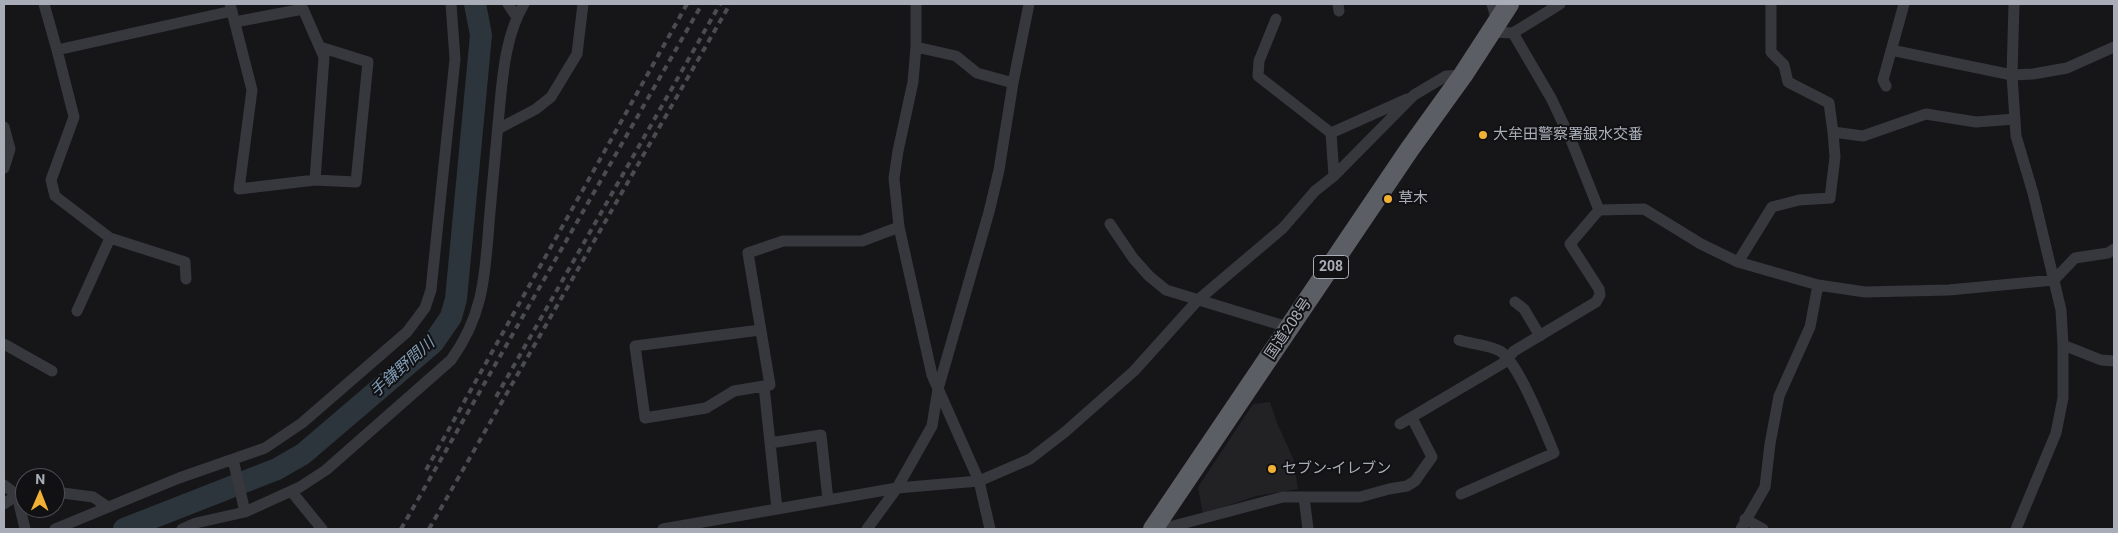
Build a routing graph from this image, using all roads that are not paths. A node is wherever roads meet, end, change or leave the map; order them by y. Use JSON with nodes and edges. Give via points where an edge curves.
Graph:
{"nodes":[{"id":1,"x":44,"y":4,"type":"edge"},
{"id":2,"x":451,"y":4,"type":"edge"},
{"id":3,"x":508,"y":4,"type":"edge"},
{"id":4,"x":524,"y":4,"type":"edge"},
{"id":5,"x":583,"y":4,"type":"edge"},
{"id":6,"x":916,"y":4,"type":"edge"},
{"id":7,"x":1029,"y":4,"type":"edge"},
{"id":8,"x":1509,"y":4,"type":"edge"},
{"id":9,"x":1560,"y":4,"type":"edge"},
{"id":10,"x":1771,"y":4,"type":"edge"},
{"id":11,"x":1904,"y":4,"type":"edge"},
{"id":12,"x":2014,"y":4,"type":"edge"},
{"id":13,"x":233,"y":12,"type":"edge"},
{"id":14,"x":516,"y":16,"type":"junction"},
{"id":15,"x":1276,"y":19,"type":"dead end"},
{"id":16,"x":1493,"y":19,"type":"edge"},
{"id":17,"x":1513,"y":33,"type":"junction"},
{"id":18,"x":320,"y":47,"type":"junction"},
{"id":19,"x":916,"y":47,"type":"junction"},
{"id":20,"x":2114,"y":47,"type":"edge"},
{"id":21,"x":58,"y":50,"type":"junction"},
{"id":22,"x":1891,"y":50,"type":"junction"},
{"id":23,"x":1462,"y":75,"type":"junction"},
{"id":24,"x":2012,"y":75,"type":"junction"},
{"id":25,"x":1013,"y":83,"type":"junction"},
{"id":26,"x":1886,"y":86,"type":"dead end"},
{"id":27,"x":1414,"y":95,"type":"junction"},
{"id":28,"x":2015,"y":119,"type":"junction"},
{"id":29,"x":4,"y":127,"type":"edge"},
{"id":30,"x":498,"y":129,"type":"junction"},
{"id":31,"x":1833,"y":132,"type":"junction"},
{"id":32,"x":1331,"y":134,"type":"junction"},
{"id":33,"x":4,"y":168,"type":"edge"},
{"id":34,"x":1334,"y":176,"type":"junction"},
{"id":35,"x":315,"y":180,"type":"junction"},
{"id":36,"x":1599,"y":210,"type":"junction"},
{"id":37,"x":1110,"y":224,"type":"dead end"},
{"id":38,"x":899,"y":227,"type":"junction"},
{"id":39,"x":110,"y":238,"type":"junction"},
{"id":40,"x":2114,"y":249,"type":"edge"},
{"id":41,"x":1738,"y":262,"type":"junction"},
{"id":42,"x":186,"y":279,"type":"dead end"},
{"id":43,"x":2054,"y":280,"type":"junction"},
{"id":44,"x":1818,"y":285,"type":"junction"},
{"id":45,"x":1198,"y":300,"type":"junction"},
{"id":46,"x":1515,"y":302,"type":"dead end"},
{"id":47,"x":77,"y":311,"type":"dead end"},
{"id":48,"x":1291,"y":328,"type":"junction"},
{"id":49,"x":760,"y":330,"type":"junction"},
{"id":50,"x":1540,"y":336,"type":"junction"},
{"id":51,"x":1459,"y":340,"type":"dead end"},
{"id":52,"x":4,"y":344,"type":"edge"},
{"id":53,"x":2063,"y":346,"type":"junction"},
{"id":54,"x":1508,"y":358,"type":"junction"},
{"id":55,"x":2114,"y":361,"type":"edge"},
{"id":56,"x":52,"y":371,"type":"dead end"},
{"id":57,"x":764,"y":386,"type":"junction"},
{"id":58,"x":938,"y":389,"type":"junction"},
{"id":59,"x":1412,"y":418,"type":"junction"},
{"id":60,"x":1400,"y":424,"type":"dead end"},
{"id":61,"x":770,"y":443,"type":"junction"},
{"id":62,"x":233,"y":459,"type":"junction"},
{"id":63,"x":979,"y":481,"type":"junction"},
{"id":64,"x":897,"y":488,"type":"junction"},
{"id":65,"x":292,"y":491,"type":"junction"},
{"id":66,"x":65,"y":493,"type":"edge"},
{"id":67,"x":1461,"y":494,"type":"dead end"},
{"id":68,"x":1304,"y":497,"type":"junction"},
{"id":69,"x":15,"y":498,"type":"edge"},
{"id":70,"x":828,"y":500,"type":"junction"},
{"id":71,"x":4,"y":504,"type":"edge"},
{"id":72,"x":108,"y":507,"type":"junction"},
{"id":73,"x":778,"y":509,"type":"junction"},
{"id":74,"x":245,"y":512,"type":"junction"},
{"id":75,"x":1743,"y":524,"type":"edge"},
{"id":76,"x":55,"y":529,"type":"edge"},
{"id":77,"x":182,"y":529,"type":"edge"},
{"id":78,"x":322,"y":529,"type":"edge"},
{"id":79,"x":663,"y":529,"type":"edge"},
{"id":80,"x":867,"y":529,"type":"edge"},
{"id":81,"x":990,"y":529,"type":"edge"},
{"id":82,"x":1153,"y":529,"type":"edge"},
{"id":83,"x":1162,"y":529,"type":"edge"},
{"id":84,"x":1308,"y":529,"type":"edge"},
{"id":85,"x":1763,"y":529,"type":"edge"},
{"id":86,"x":2016,"y":529,"type":"edge"}],
"edges":[{"from":1,"to":21,"type":"street"},
{"from":2,"to":62,"type":"street","via":[[455,59],[431,290],[425,308],[407,332],[302,423],[266,448]]},
{"from":3,"to":14,"type":"street"},
{"from":4,"to":14,"type":"street"},
{"from":5,"to":30,"type":"street","via":[[577,54],[551,97],[536,109]]},
{"from":6,"to":19,"type":"street"},
{"from":7,"to":25,"type":"street"},
{"from":8,"to":16,"type":"highway","name":"国道208号","number":"208"},
{"from":9,"to":17,"type":"street"},
{"from":10,"to":31,"type":"street","via":[[1771,52],[1784,65],[1788,82],[1829,103]]},
{"from":11,"to":22,"type":"street"},
{"from":12,"to":24,"type":"street"},
{"from":13,"to":18,"type":"street","via":[[304,9]]},
{"from":13,"to":21,"type":"street"},
{"from":13,"to":35,"type":"street","via":[[252,90],[239,189]]},
{"from":14,"to":30,"type":"street","via":[[507,53]]},
{"from":15,"to":32,"type":"street","via":[[1259,61],[1258,76]]},
{"from":16,"to":17,"type":"street"},
{"from":16,"to":23,"type":"highway","name":"国道208号","number":"208"},
{"from":17,"to":36,"type":"street","via":[[1551,98]]},
{"from":18,"to":35,"type":"street","via":[[324,57]]},
{"from":18,"to":35,"type":"street","via":[[368,62],[356,182]]},
{"from":19,"to":25,"type":"street","via":[[956,56],[977,73]]},
{"from":19,"to":38,"type":"street","via":[[913,82],[894,178]]},
{"from":20,"to":24,"type":"street","via":[[2067,68]]},
{"from":21,"to":39,"type":"street","via":[[74,117],[51,180],[55,196]]},
{"from":22,"to":24,"type":"street"},
{"from":22,"to":26,"type":"street","via":[[1883,80]]},
{"from":23,"to":27,"type":"street","via":[[1446,76]]},
{"from":23,"to":48,"type":"highway","name":"国道208号","number":"208"},
{"from":24,"to":28,"type":"street"},
{"from":25,"to":58,"type":"street","via":[[989,212]]},
{"from":27,"to":32,"type":"street"},
{"from":27,"to":34,"type":"street"},
{"from":28,"to":31,"type":"street","via":[[1976,122],[1926,114],[1863,136]]},
{"from":28,"to":43,"type":"street","via":[[2016,136]]},
{"from":29,"to":33,"type":"street","via":[[10,149]]},
{"from":30,"to":65,"type":"street","via":[[483,288],[465,340],[451,360],[326,470]]},
{"from":31,"to":41,"type":"street","via":[[1835,157],[1830,198],[1799,200],[1772,208]]},
{"from":32,"to":34,"type":"street"},
{"from":34,"to":45,"type":"street","via":[[1315,191],[1283,228]]},
{"from":36,"to":41,"type":"street","via":[[1644,210]]},
{"from":36,"to":50,"type":"street","via":[[1570,244],[1600,295],[1596,302]]},
{"from":37,"to":45,"type":"street","via":[[1148,276],[1166,290]]},
{"from":38,"to":49,"type":"street","via":[[862,241],[783,241],[748,253]]},
{"from":38,"to":58,"type":"street","via":[[932,375]]},
{"from":39,"to":42,"type":"street","via":[[185,262]]},
{"from":39,"to":47,"type":"street"},
{"from":40,"to":43,"type":"street","via":[[2108,253],[2075,258]]},
{"from":41,"to":44,"type":"street"},
{"from":43,"to":44,"type":"street","via":[[1949,290],[1865,292]]},
{"from":43,"to":53,"type":"street","via":[[2062,310]]},
{"from":44,"to":75,"type":"street","via":[[1810,327],[1780,396],[1765,487]]},
{"from":45,"to":48,"type":"street"},
{"from":45,"to":63,"type":"street","via":[[1134,371],[1065,432],[1030,459]]},
{"from":46,"to":50,"type":"street","via":[[1524,309]]},
{"from":48,"to":82,"type":"highway","name":"国道208号","number":"208"},
{"from":49,"to":57,"type":"street","via":[[770,385]]},
{"from":49,"to":57,"type":"street","via":[[635,346],[645,418],[706,408],[734,390]]},
{"from":50,"to":54,"type":"street"},
{"from":51,"to":54,"type":"street","via":[[1500,351]]},
{"from":52,"to":56,"type":"street"},
{"from":53,"to":55,"type":"street","via":[[2101,360]]},
{"from":53,"to":86,"type":"street","via":[[2063,398],[2056,433]]},
{"from":54,"to":59,"type":"street"},
{"from":54,"to":67,"type":"street","via":[[1534,402],[1554,453]]},
{"from":57,"to":61,"type":"street"},
{"from":58,"to":63,"type":"street"},
{"from":58,"to":64,"type":"street","via":[[932,426]]},
{"from":59,"to":60,"type":"street"},
{"from":59,"to":68,"type":"street","via":[[1432,457],[1415,481],[1360,498]]},
{"from":61,"to":70,"type":"street","via":[[821,435]]},
{"from":61,"to":73,"type":"street"},
{"from":62,"to":72,"type":"street"},
{"from":62,"to":74,"type":"street"},
{"from":63,"to":64,"type":"street"},
{"from":63,"to":81,"type":"street"},
{"from":64,"to":70,"type":"street"},
{"from":64,"to":80,"type":"street"},
{"from":65,"to":74,"type":"street"},
{"from":65,"to":78,"type":"street"},
{"from":66,"to":72,"type":"street","via":[[93,497]]},
{"from":68,"to":83,"type":"street","via":[[1257,502],[1203,520]]},
{"from":68,"to":84,"type":"street"},
{"from":69,"to":71,"type":"street"},
{"from":70,"to":73,"type":"street"},
{"from":72,"to":76,"type":"street"},
{"from":73,"to":79,"type":"street"},
{"from":74,"to":77,"type":"street"},
{"from":75,"to":85,"type":"street"}]}
